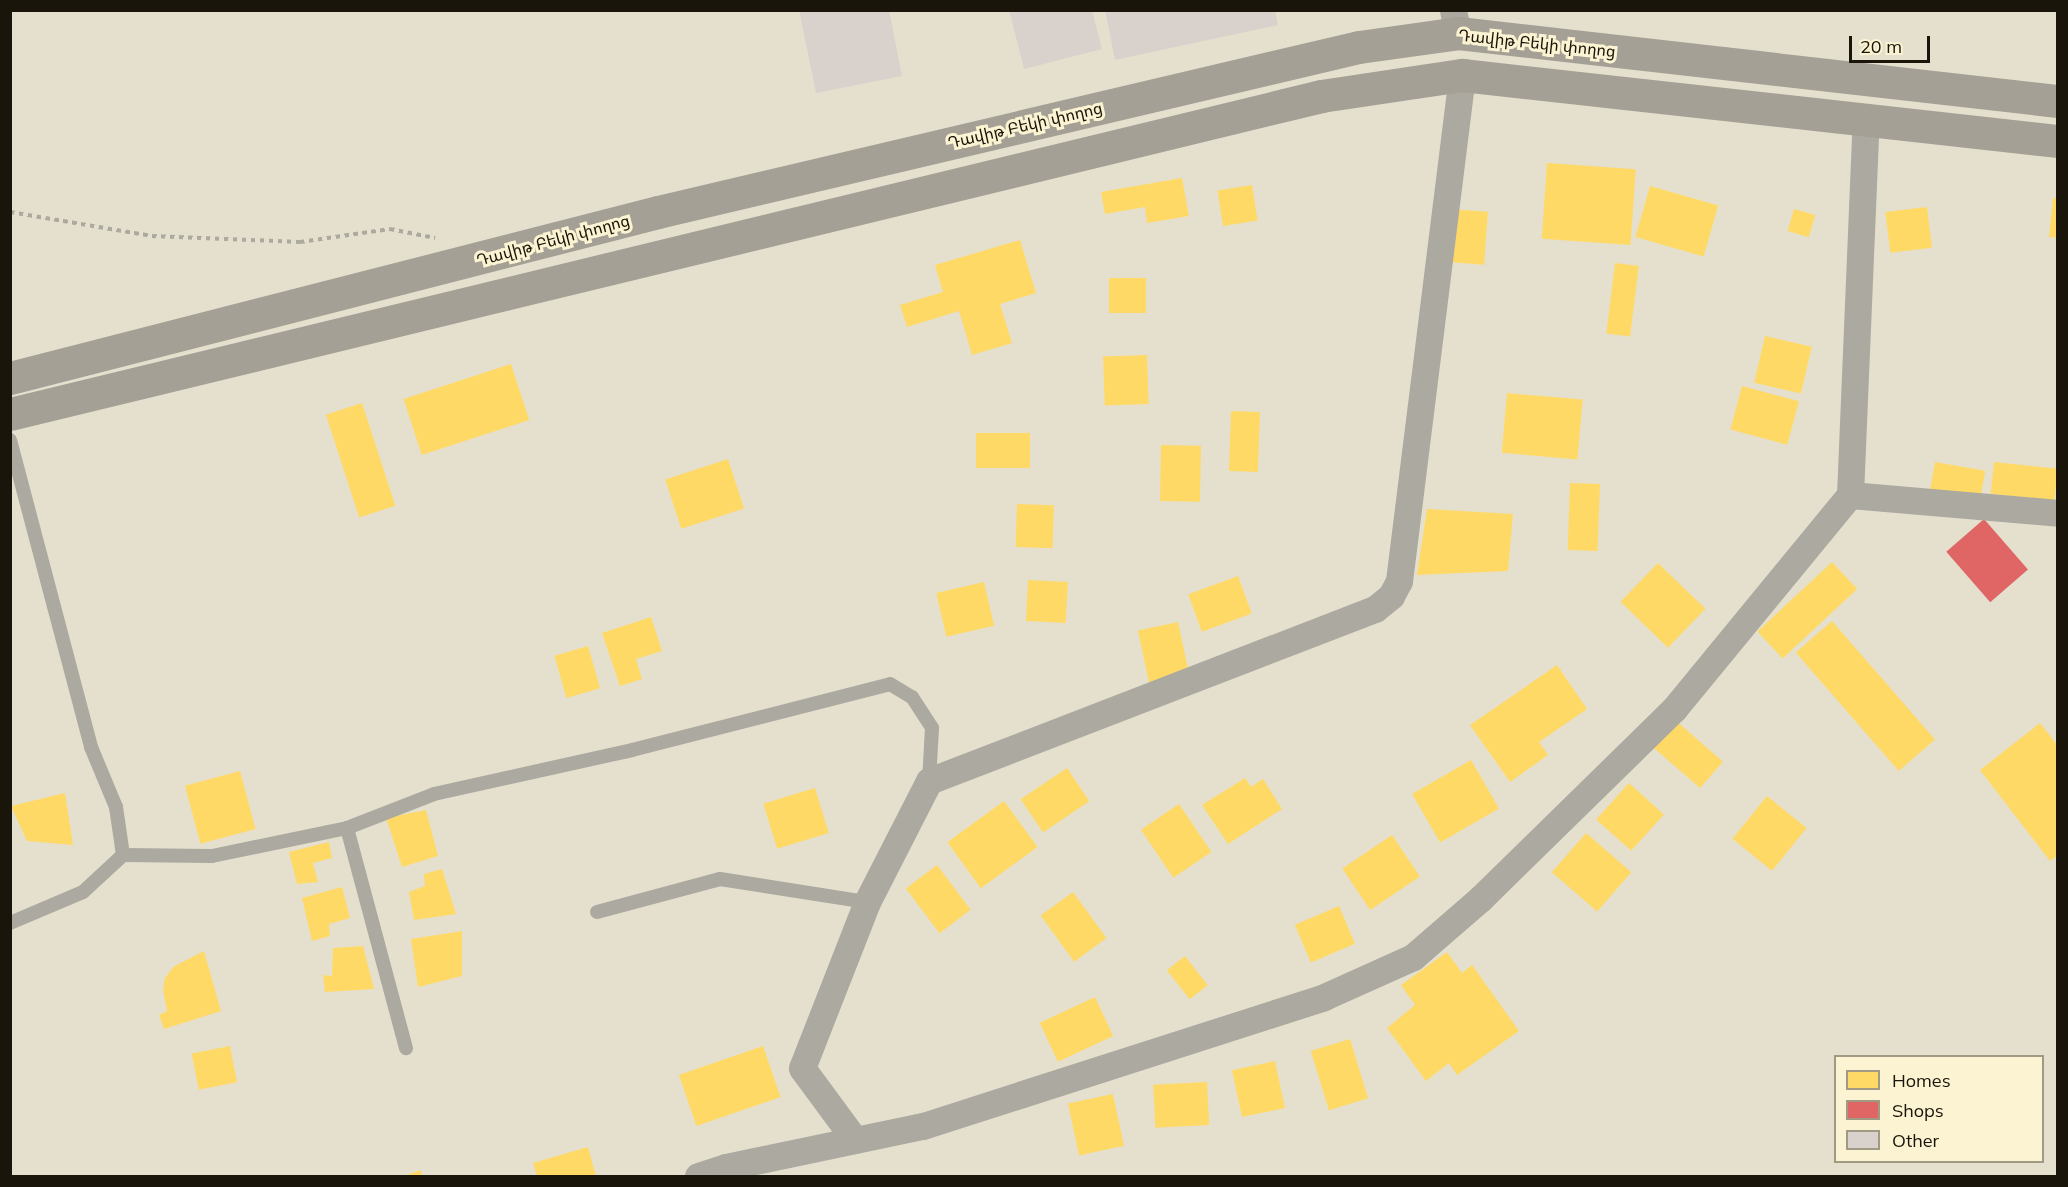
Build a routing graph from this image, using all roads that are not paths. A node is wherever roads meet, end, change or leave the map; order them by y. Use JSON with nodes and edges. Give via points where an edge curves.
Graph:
{"nodes":[{"id":1,"x":1455,"y":22,"type":"edge"},
{"id":2,"x":1462,"y":75,"type":"junction"},
{"id":3,"x":1871,"y":79,"type":"junction"},
{"id":4,"x":2058,"y":101,"type":"edge"},
{"id":5,"x":1866,"y":118,"type":"junction"},
{"id":6,"x":2058,"y":141,"type":"edge"},
{"id":7,"x":258,"y":316,"type":"junction"},
{"id":8,"x":266,"y":352,"type":"junction"},
{"id":9,"x":10,"y":378,"type":"edge"},
{"id":10,"x":10,"y":414,"type":"edge"},
{"id":11,"x":10,"y":440,"type":"edge"},
{"id":12,"x":1850,"y":495,"type":"junction"},
{"id":13,"x":2058,"y":513,"type":"edge"},
{"id":14,"x":929,"y":781,"type":"junction"},
{"id":15,"x":347,"y":828,"type":"junction"},
{"id":16,"x":123,"y":855,"type":"junction"},
{"id":17,"x":867,"y":902,"type":"junction"},
{"id":18,"x":597,"y":912,"type":"dead end"},
{"id":19,"x":10,"y":923,"type":"edge"},
{"id":20,"x":406,"y":1048,"type":"dead end"},
{"id":21,"x":855,"y":1140,"type":"junction"},
{"id":22,"x":698,"y":1176,"type":"edge"}],
"edges":[{"from":1,"to":3,"type":"main road","name":"Դավիթ Բեկի փողոց"},
{"from":1,"to":7,"type":"main road","name":"Դավիթ Բեկի փողոց","via":[[658,212]]},
{"from":2,"to":5,"type":"main road"},
{"from":2,"to":8,"type":"main road","via":[[1321,96]]},
{"from":2,"to":14,"type":"street","via":[[1400,581],[1391,596],[1375,609]]},
{"from":3,"to":4,"type":"main road","name":"Դավիթ Բեկի փողոց"},
{"from":3,"to":5,"type":"main road"},
{"from":5,"to":6,"type":"main road"},
{"from":5,"to":12,"type":"street"},
{"from":7,"to":8,"type":"main road"},
{"from":7,"to":9,"type":"main road","name":"Դավիթ Բեկի փողոց"},
{"from":8,"to":10,"type":"main road"},
{"from":11,"to":16,"type":"lane","via":[[91,747],[116,807]]},
{"from":12,"to":13,"type":"street"},
{"from":12,"to":21,"type":"street","via":[[1674,709],[1480,899],[1413,957],[1324,997],[923,1126]]},
{"from":14,"to":15,"type":"lane","via":[[932,728],[912,696],[890,684],[632,750],[434,794]]},
{"from":14,"to":17,"type":"street"},
{"from":15,"to":16,"type":"lane","via":[[212,856]]},
{"from":15,"to":20,"type":"lane"},
{"from":16,"to":19,"type":"lane","via":[[83,892]]},
{"from":17,"to":18,"type":"lane","via":[[720,879]]},
{"from":17,"to":21,"type":"street","via":[[802,1068]]},
{"from":21,"to":22,"type":"street"}]}
